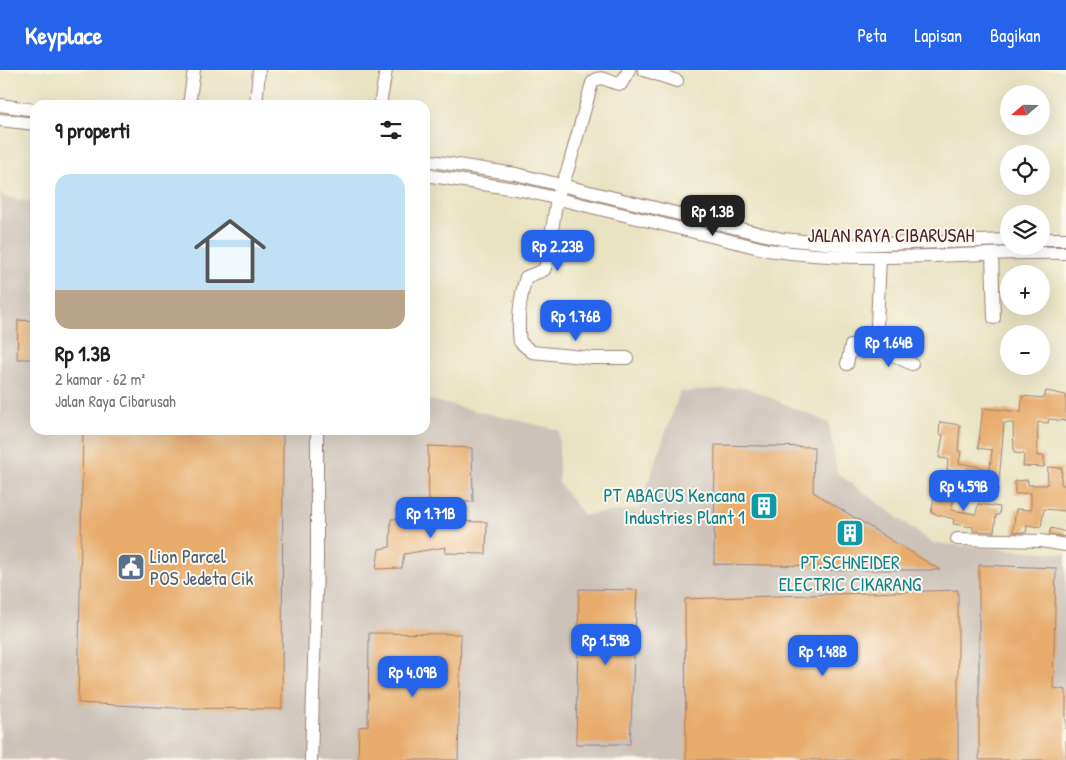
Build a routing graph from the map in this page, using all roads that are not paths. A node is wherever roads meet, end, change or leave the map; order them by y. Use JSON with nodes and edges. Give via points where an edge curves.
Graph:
{"nodes":[{"id":1,"x":194,"y":70,"type":"edge"},
{"id":2,"x":259,"y":70,"type":"edge"},
{"id":3,"x":386,"y":70,"type":"edge"},
{"id":4,"x":629,"y":70,"type":"edge"},
{"id":5,"x":644,"y":70,"type":"edge"},
{"id":6,"x":678,"y":81,"type":"dead end"},
{"id":7,"x":190,"y":100,"type":"edge"},
{"id":8,"x":256,"y":100,"type":"edge"},
{"id":9,"x":381,"y":100,"type":"edge"},
{"id":10,"x":0,"y":105,"type":"edge"},
{"id":11,"x":30,"y":109,"type":"edge"},
{"id":12,"x":0,"y":120,"type":"edge"},
{"id":13,"x":30,"y":123,"type":"edge"},
{"id":14,"x":430,"y":161,"type":"edge"},
{"id":15,"x":430,"y":176,"type":"edge"},
{"id":16,"x":563,"y":185,"type":"junction"},
{"id":17,"x":557,"y":198,"type":"junction"},
{"id":18,"x":1050,"y":239,"type":"edge"},
{"id":19,"x":1066,"y":239,"type":"edge"},
{"id":20,"x":1000,"y":240,"type":"edge"},
{"id":21,"x":1066,"y":253,"type":"edge"},
{"id":22,"x":992,"y":254,"type":"junction"},
{"id":23,"x":880,"y":256,"type":"junction"},
{"id":24,"x":994,"y":318,"type":"dead end"},
{"id":25,"x":876,"y":347,"type":"junction"},
{"id":26,"x":627,"y":358,"type":"dead end"},
{"id":27,"x":847,"y":364,"type":"dead end"},
{"id":28,"x":912,"y":364,"type":"dead end"},
{"id":29,"x":317,"y":435,"type":"edge"},
{"id":30,"x":957,"y":539,"type":"dead end"},
{"id":31,"x":1066,"y":545,"type":"edge"},
{"id":32,"x":311,"y":760,"type":"edge"}],
"edges":[{"from":1,"to":7,"type":"street"},
{"from":2,"to":8,"type":"street"},
{"from":3,"to":9,"type":"street"},
{"from":4,"to":16,"type":"street","via":[[621,84],[602,78],[592,83]]},
{"from":5,"to":6,"type":"street"},
{"from":10,"to":11,"type":"street"},
{"from":12,"to":13,"type":"street"},
{"from":14,"to":16,"type":"street","name":"JALAN RAYA CIBARUSAH"},
{"from":15,"to":17,"type":"street","name":"JALAN RAYA CIBARUSAH"},
{"from":16,"to":17,"type":"street"},
{"from":16,"to":20,"type":"street","name":"JALAN RAYA CIBARUSAH","via":[[782,239],[878,245]]},
{"from":17,"to":23,"type":"street","name":"JALAN RAYA CIBARUSAH","via":[[768,250],[830,257]]},
{"from":17,"to":26,"type":"street","via":[[544,270],[529,275],[523,289],[520,342],[532,352]]},
{"from":18,"to":19,"type":"street"},
{"from":21,"to":22,"type":"street","name":"JALAN RAYA CIBARUSAH"},
{"from":22,"to":23,"type":"street","name":"JALAN RAYA CIBARUSAH"},
{"from":22,"to":24,"type":"street"},
{"from":23,"to":25,"type":"street"},
{"from":25,"to":27,"type":"street","via":[[851,346]]},
{"from":25,"to":28,"type":"street"},
{"from":29,"to":32,"type":"street","via":[[317,572]]},
{"from":30,"to":31,"type":"street"}]}
